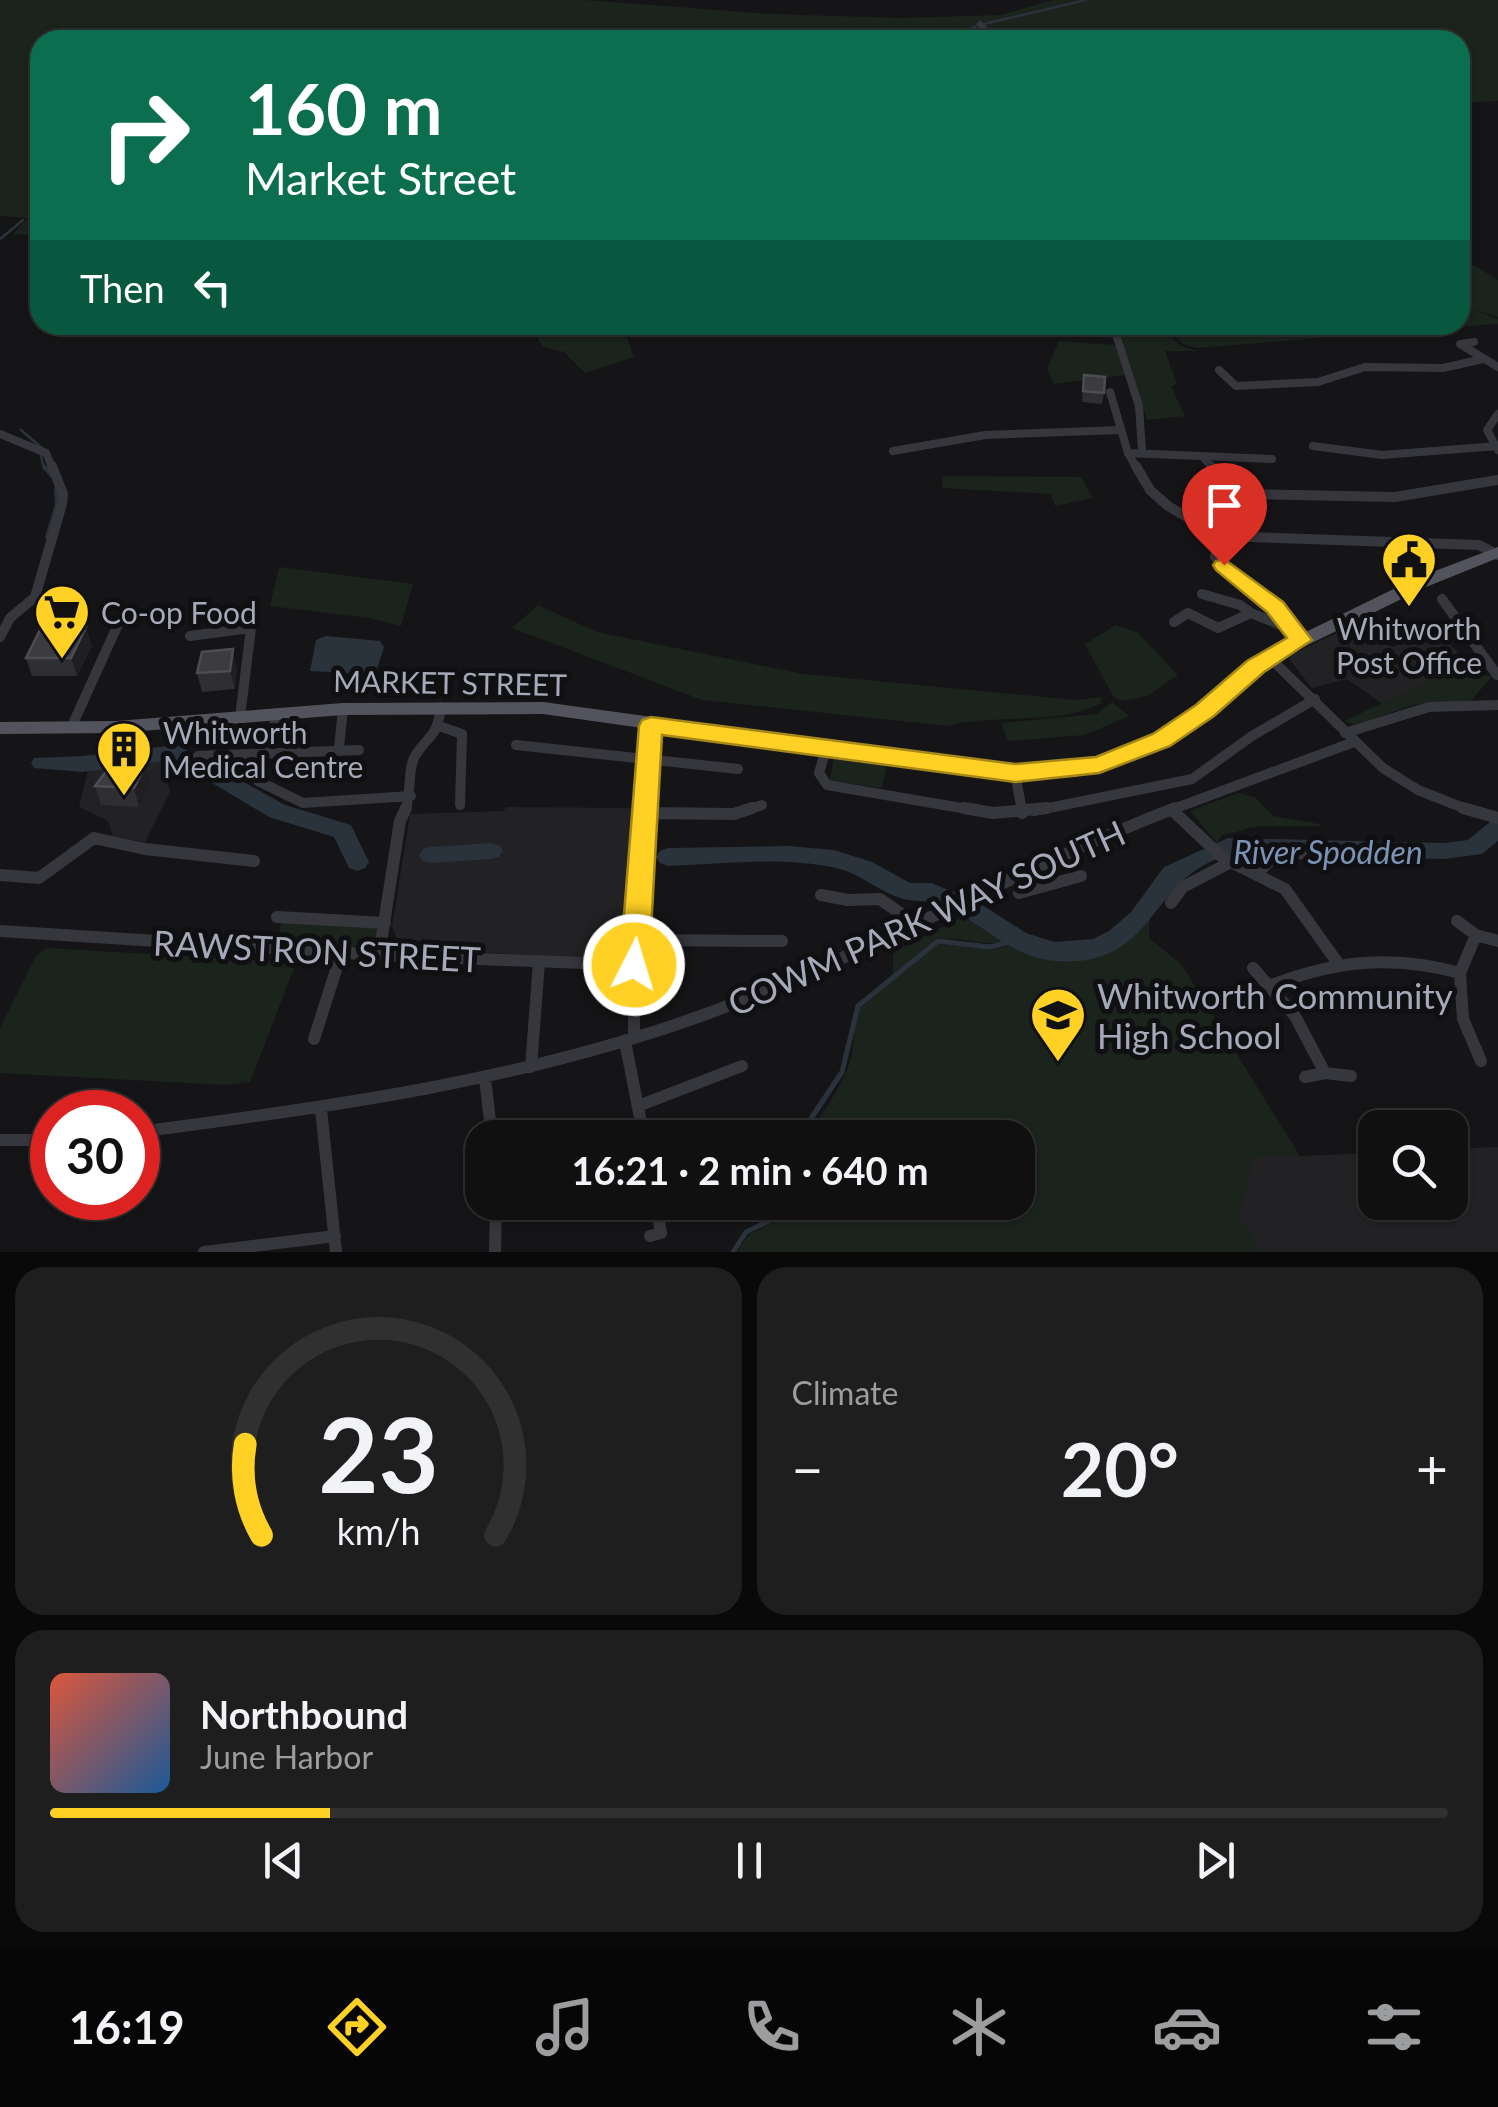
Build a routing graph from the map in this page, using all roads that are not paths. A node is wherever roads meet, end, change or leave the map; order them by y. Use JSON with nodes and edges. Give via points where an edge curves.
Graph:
{"nodes":[{"id":1,"x":980,"y":24,"type":"dead end"},
{"id":2,"x":983,"y":30,"type":"edge"},
{"id":3,"x":1116,"y":335,"type":"edge"},
{"id":4,"x":1474,"y":342,"type":"dead end"},
{"id":5,"x":1483,"y":359,"type":"junction"},
{"id":6,"x":1498,"y":368,"type":"edge"},
{"id":7,"x":1220,"y":370,"type":"dead end"},
{"id":8,"x":1110,"y":392,"type":"dead end"},
{"id":9,"x":1498,"y":414,"type":"edge"},
{"id":10,"x":1121,"y":430,"type":"junction"},
{"id":11,"x":0,"y":434,"type":"edge"},
{"id":12,"x":1313,"y":446,"type":"dead end"},
{"id":13,"x":1497,"y":448,"type":"edge"},
{"id":14,"x":894,"y":451,"type":"dead end"},
{"id":15,"x":1142,"y":452,"type":"junction"},
{"id":16,"x":1128,"y":453,"type":"junction"},
{"id":17,"x":1204,"y":458,"type":"junction"},
{"id":18,"x":1272,"y":459,"type":"dead end"},
{"id":19,"x":1498,"y":480,"type":"edge"},
{"id":20,"x":1219,"y":536,"type":"junction"},
{"id":21,"x":1497,"y":553,"type":"edge"},
{"id":22,"x":1202,"y":594,"type":"dead end"},
{"id":23,"x":1442,"y":599,"type":"dead end"},
{"id":24,"x":0,"y":608,"type":"edge"},
{"id":25,"x":125,"y":609,"type":"dead end"},
{"id":26,"x":20,"y":610,"type":"junction"},
{"id":27,"x":1251,"y":614,"type":"junction"},
{"id":28,"x":1174,"y":622,"type":"dead end"},
{"id":29,"x":1296,"y":635,"type":"junction"},
{"id":30,"x":190,"y":636,"type":"dead end"},
{"id":31,"x":0,"y":637,"type":"edge"},
{"id":32,"x":1269,"y":657,"type":"junction"},
{"id":33,"x":1498,"y":675,"type":"edge"},
{"id":34,"x":1315,"y":699,"type":"junction"},
{"id":35,"x":1498,"y":705,"type":"edge"},
{"id":36,"x":343,"y":709,"type":"junction"},
{"id":37,"x":276,"y":713,"type":"junction"},
{"id":38,"x":240,"y":717,"type":"junction"},
{"id":39,"x":440,"y":717,"type":"junction"},
{"id":40,"x":651,"y":726,"type":"junction"},
{"id":41,"x":71,"y":728,"type":"junction"},
{"id":42,"x":2,"y":731,"type":"edge"},
{"id":43,"x":1349,"y":738,"type":"junction"},
{"id":44,"x":516,"y":746,"type":"dead end"},
{"id":45,"x":339,"y":748,"type":"junction"},
{"id":46,"x":826,"y":748,"type":"junction"},
{"id":47,"x":359,"y":750,"type":"dead end"},
{"id":48,"x":270,"y":753,"type":"junction"},
{"id":49,"x":198,"y":756,"type":"dead end"},
{"id":50,"x":647,"y":762,"type":"junction"},
{"id":51,"x":738,"y":769,"type":"dead end"},
{"id":52,"x":1015,"y":773,"type":"junction"},
{"id":53,"x":258,"y":781,"type":"dead end"},
{"id":54,"x":411,"y":796,"type":"junction"},
{"id":55,"x":460,"y":805,"type":"dead end"},
{"id":56,"x":764,"y":805,"type":"dead end"},
{"id":57,"x":1172,"y":810,"type":"junction"},
{"id":58,"x":644,"y":813,"type":"junction"},
{"id":59,"x":1022,"y":813,"type":"junction"},
{"id":60,"x":1498,"y":818,"type":"edge"},
{"id":61,"x":246,"y":847,"type":"dead end"},
{"id":62,"x":1400,"y":859,"type":"dead end"},
{"id":63,"x":1227,"y":860,"type":"junction"},
{"id":64,"x":1039,"y":865,"type":"junction"},
{"id":65,"x":1258,"y":872,"type":"junction"},
{"id":66,"x":0,"y":874,"type":"edge"},
{"id":67,"x":1082,"y":876,"type":"dead end"},
{"id":68,"x":1052,"y":884,"type":"junction"},
{"id":69,"x":1019,"y":893,"type":"dead end"},
{"id":70,"x":821,"y":895,"type":"dead end"},
{"id":71,"x":1171,"y":903,"type":"dead end"},
{"id":72,"x":277,"y":918,"type":"dead end"},
{"id":73,"x":1457,"y":921,"type":"dead end"},
{"id":74,"x":384,"y":923,"type":"junction"},
{"id":75,"x":918,"y":926,"type":"junction"},
{"id":76,"x":0,"y":931,"type":"edge"},
{"id":77,"x":1476,"y":935,"type":"junction"},
{"id":78,"x":637,"y":940,"type":"junction"},
{"id":79,"x":782,"y":941,"type":"dead end"},
{"id":80,"x":1498,"y":941,"type":"edge"},
{"id":81,"x":342,"y":952,"type":"junction"},
{"id":82,"x":380,"y":955,"type":"junction"},
{"id":83,"x":539,"y":962,"type":"junction"},
{"id":84,"x":1337,"y":962,"type":"junction"},
{"id":85,"x":634,"y":965,"type":"junction"},
{"id":86,"x":1252,"y":968,"type":"dead end"},
{"id":87,"x":1460,"y":974,"type":"junction"},
{"id":88,"x":1269,"y":986,"type":"junction"},
{"id":89,"x":314,"y":1039,"type":"dead end"},
{"id":90,"x":630,"y":1040,"type":"junction"},
{"id":91,"x":1481,"y":1061,"type":"dead end"},
{"id":92,"x":742,"y":1066,"type":"dead end"},
{"id":93,"x":532,"y":1068,"type":"junction"},
{"id":94,"x":1325,"y":1073,"type":"junction"},
{"id":95,"x":1351,"y":1076,"type":"dead end"},
{"id":96,"x":1305,"y":1077,"type":"dead end"},
{"id":97,"x":485,"y":1078,"type":"junction"},
{"id":98,"x":638,"y":1106,"type":"junction"},
{"id":99,"x":321,"y":1109,"type":"junction"},
{"id":100,"x":490,"y":1120,"type":"edge"},
{"id":101,"x":641,"y":1120,"type":"edge"},
{"id":102,"x":160,"y":1129,"type":"edge"},
{"id":103,"x":0,"y":1140,"type":"edge"},
{"id":104,"x":30,"y":1140,"type":"edge"},
{"id":105,"x":496,"y":1220,"type":"edge"},
{"id":106,"x":659,"y":1220,"type":"edge"},
{"id":107,"x":650,"y":1236,"type":"dead end"},
{"id":108,"x":336,"y":1244,"type":"edge"},
{"id":109,"x":204,"y":1252,"type":"edge"},
{"id":110,"x":495,"y":1252,"type":"edge"}],
"edges":[{"from":1,"to":2,"type":"street"},
{"from":3,"to":15,"type":"street","via":[[1140,416]]},
{"from":4,"to":5,"type":"street","via":[[1460,344]]},
{"from":5,"to":6,"type":"street"},
{"from":5,"to":7,"type":"street","via":[[1443,368],[1365,367],[1290,385],[1236,386]]},
{"from":8,"to":10,"type":"street"},
{"from":9,"to":13,"type":"street","via":[[1488,430]]},
{"from":10,"to":14,"type":"street","via":[[984,436]]},
{"from":10,"to":16,"type":"street"},
{"from":11,"to":26,"type":"street","via":[[46,453],[63,494],[42,578]]},
{"from":12,"to":13,"type":"street","via":[[1382,455]]},
{"from":15,"to":16,"type":"street"},
{"from":15,"to":17,"type":"street"},
{"from":16,"to":20,"type":"street","via":[[1158,499]]},
{"from":17,"to":18,"type":"street"},
{"from":17,"to":19,"type":"street","via":[[1240,494],[1395,497]]},
{"from":20,"to":21,"type":"street","via":[[1479,545]]},
{"from":20,"to":29,"type":"street","via":[[1216,557],[1275,607]]},
{"from":21,"to":29,"type":"main road","name":"MARKET STREET"},
{"from":22,"to":27,"type":"street"},
{"from":23,"to":33,"type":"street"},
{"from":24,"to":26,"type":"street"},
{"from":25,"to":41,"type":"street"},
{"from":26,"to":31,"type":"street"},
{"from":27,"to":28,"type":"street","via":[[1218,628],[1188,613]]},
{"from":27,"to":29,"type":"street"},
{"from":29,"to":32,"type":"main road","name":"MARKET STREET"},
{"from":30,"to":38,"type":"street","via":[[251,628]]},
{"from":32,"to":34,"type":"street"},
{"from":32,"to":52,"type":"main road","name":"MARKET STREET","via":[[1184,725],[1140,750],[1076,770]]},
{"from":34,"to":43,"type":"street"},
{"from":34,"to":59,"type":"street","via":[[1192,779]]},
{"from":35,"to":43,"type":"street","name":"COWM PARK WAY SOUTH","via":[[1429,707]]},
{"from":36,"to":37,"type":"main road","name":"MARKET STREET"},
{"from":36,"to":39,"type":"main road","name":"MARKET STREET"},
{"from":36,"to":45,"type":"street"},
{"from":37,"to":38,"type":"main road","name":"MARKET STREET"},
{"from":37,"to":48,"type":"street"},
{"from":38,"to":41,"type":"main road","name":"MARKET STREET"},
{"from":39,"to":40,"type":"main road","name":"MARKET STREET","via":[[543,708]]},
{"from":39,"to":54,"type":"street","via":[[413,758]]},
{"from":39,"to":55,"type":"street","via":[[462,734]]},
{"from":40,"to":46,"type":"main road","name":"MARKET STREET"},
{"from":40,"to":50,"type":"street"},
{"from":41,"to":42,"type":"main road","name":"MARKET STREET"},
{"from":43,"to":57,"type":"street","name":"COWM PARK WAY SOUTH"},
{"from":43,"to":60,"type":"street","via":[[1393,778]]},
{"from":44,"to":50,"type":"street"},
{"from":45,"to":47,"type":"street"},
{"from":45,"to":48,"type":"street"},
{"from":46,"to":52,"type":"main road","name":"MARKET STREET"},
{"from":46,"to":59,"type":"street","via":[[818,773],[826,785]]},
{"from":48,"to":49,"type":"street"},
{"from":50,"to":51,"type":"street"},
{"from":50,"to":58,"type":"street"},
{"from":52,"to":59,"type":"street"},
{"from":53,"to":54,"type":"street","via":[[304,802]]},
{"from":54,"to":74,"type":"street","via":[[400,821]]},
{"from":56,"to":58,"type":"street","via":[[734,814]]},
{"from":57,"to":63,"type":"street"},
{"from":57,"to":64,"type":"street","name":"COWM PARK WAY SOUTH"},
{"from":58,"to":78,"type":"street"},
{"from":61,"to":66,"type":"street","via":[[247,860],[94,838],[39,878]]},
{"from":62,"to":65,"type":"street","via":[[1290,852]]},
{"from":63,"to":65,"type":"street"},
{"from":63,"to":71,"type":"street"},
{"from":64,"to":68,"type":"street"},
{"from":64,"to":75,"type":"street","name":"COWM PARK WAY SOUTH"},
{"from":65,"to":84,"type":"street","via":[[1285,889]]},
{"from":67,"to":68,"type":"street"},
{"from":68,"to":69,"type":"street"},
{"from":70,"to":75,"type":"street","via":[[880,899]]},
{"from":72,"to":74,"type":"street"},
{"from":73,"to":77,"type":"street"},
{"from":74,"to":82,"type":"street"},
{"from":75,"to":90,"type":"street","name":"COWM PARK WAY SOUTH"},
{"from":76,"to":81,"type":"street","name":"RAWSTRON STREET"},
{"from":77,"to":80,"type":"street"},
{"from":77,"to":87,"type":"street"},
{"from":78,"to":79,"type":"street"},
{"from":78,"to":85,"type":"street"},
{"from":81,"to":82,"type":"street","name":"RAWSTRON STREET"},
{"from":81,"to":89,"type":"street"},
{"from":82,"to":83,"type":"street","name":"RAWSTRON STREET"},
{"from":83,"to":85,"type":"street","name":"RAWSTRON STREET"},
{"from":83,"to":93,"type":"street"},
{"from":84,"to":87,"type":"street","via":[[1402,962]]},
{"from":84,"to":88,"type":"street"},
{"from":85,"to":90,"type":"street"},
{"from":86,"to":88,"type":"street"},
{"from":87,"to":91,"type":"street","via":[[1458,998]]},
{"from":88,"to":94,"type":"street","via":[[1295,1016]]},
{"from":90,"to":93,"type":"street","name":"COWM PARK WAY SOUTH"},
{"from":90,"to":98,"type":"street"},
{"from":92,"to":98,"type":"street"},
{"from":93,"to":97,"type":"street","name":"COWM PARK WAY SOUTH"},
{"from":94,"to":95,"type":"street"},
{"from":94,"to":96,"type":"street"},
{"from":97,"to":99,"type":"street","name":"COWM PARK WAY SOUTH"},
{"from":97,"to":100,"type":"street"},
{"from":98,"to":101,"type":"street"},
{"from":99,"to":102,"type":"street","name":"COWM PARK WAY SOUTH"},
{"from":99,"to":108,"type":"street"},
{"from":103,"to":104,"type":"street"},
{"from":105,"to":110,"type":"street"},
{"from":106,"to":107,"type":"street","via":[[661,1233]]},
{"from":108,"to":109,"type":"street"}]}
